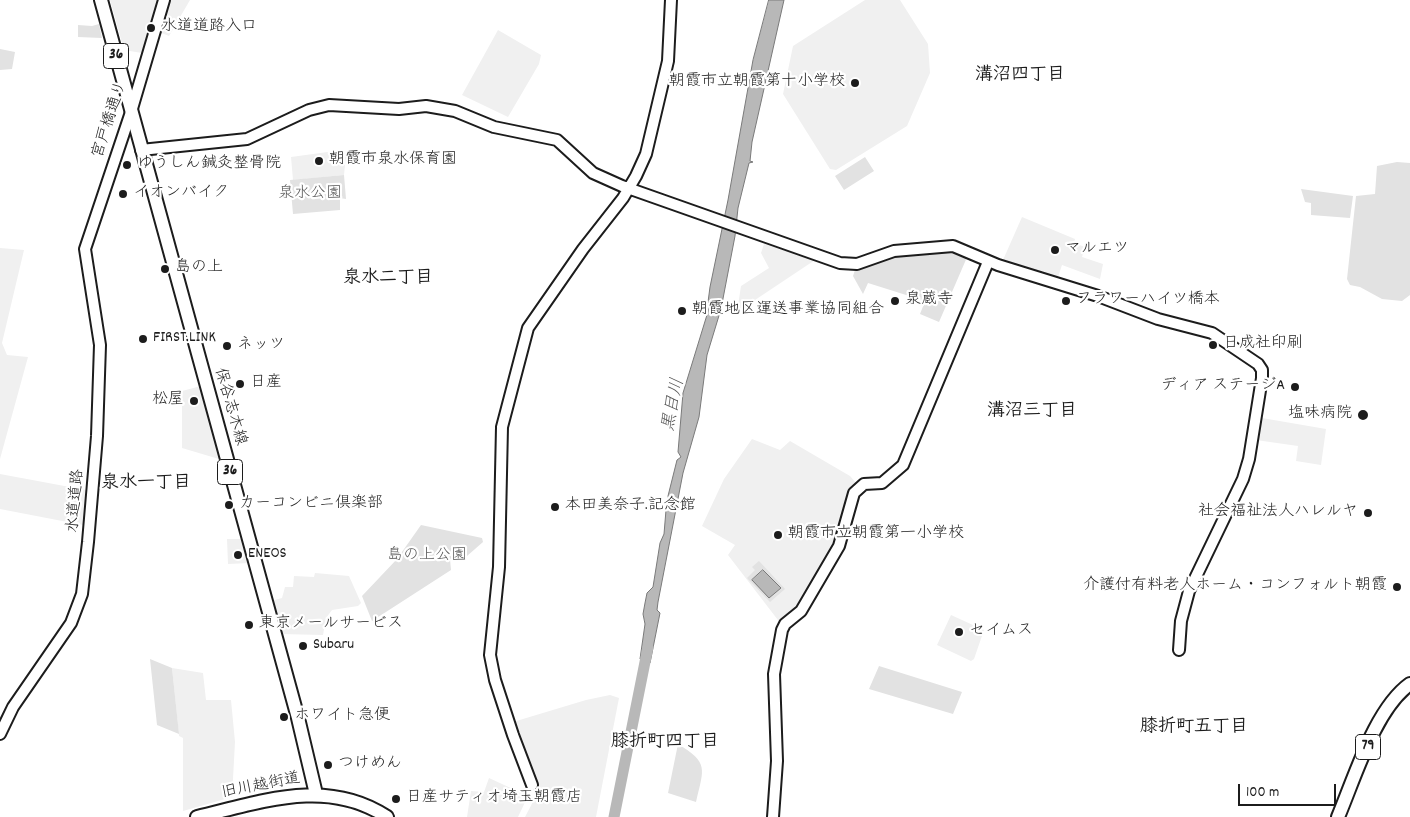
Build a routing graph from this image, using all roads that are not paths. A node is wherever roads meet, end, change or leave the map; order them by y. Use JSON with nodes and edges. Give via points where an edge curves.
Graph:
{"nodes":[{"id":1,"x":101,"y":0,"type":"edge"},
{"id":2,"x":164,"y":0,"type":"edge"},
{"id":3,"x":671,"y":0,"type":"edge"},
{"id":4,"x":131,"y":112,"type":"junction"},
{"id":5,"x":141,"y":150,"type":"junction"},
{"id":6,"x":628,"y":189,"type":"junction"},
{"id":7,"x":85,"y":249,"type":"joint"},
{"id":8,"x":988,"y":262,"type":"junction"},
{"id":9,"x":1179,"y":650,"type":"dead end"},
{"id":10,"x":1410,"y":684,"type":"edge"},
{"id":11,"x":0,"y":734,"type":"edge"},
{"id":12,"x":532,"y":785,"type":"dead end"},
{"id":13,"x":316,"y":794,"type":"junction"},
{"id":14,"x":197,"y":817,"type":"edge"},
{"id":15,"x":388,"y":817,"type":"edge"},
{"id":16,"x":773,"y":817,"type":"edge"},
{"id":17,"x":1338,"y":817,"type":"edge"}],
"edges":[{"from":1,"to":4,"type":"main road","name":"保谷志木線","number":"36"},
{"from":2,"to":4,"type":"street","name":"宮戸橋通り"},
{"from":3,"to":6,"type":"street","via":[[668,61],[659,105],[646,154]]},
{"from":4,"to":5,"type":"main road","name":"保谷志木線","number":"36"},
{"from":4,"to":7,"type":"street","name":"宮戸橋通り"},
{"from":5,"to":6,"type":"street","via":[[247,138],[309,110],[329,105],[399,109],[426,106],[455,111],[494,127],[557,140],[593,173]]},
{"from":5,"to":13,"type":"main road","name":"保谷志木線","number":"36","via":[[298,718]]},
{"from":6,"to":8,"type":"street","via":[[846,264],[857,264],[894,251],[943,245],[964,249]]},
{"from":6,"to":12,"type":"street","via":[[528,328],[502,427],[500,567],[490,655],[513,736]]},
{"from":7,"to":11,"type":"street","name":"水道道路","via":[[100,345],[97,436],[82,594],[70,623],[13,707]]},
{"from":8,"to":9,"type":"street","via":[[1212,334],[1262,370],[1248,464],[1234,502],[1189,590],[1181,621]]},
{"from":8,"to":16,"type":"street","via":[[903,465],[882,483],[864,484],[854,493],[839,546],[801,611],[782,630],[774,674],[777,761]]},
{"from":10,"to":17,"type":"main road","number":"79","via":[[1391,702],[1381,718]]},
{"from":13,"to":14,"type":"main road","name":"旧川越街道","via":[[280,797]]},
{"from":13,"to":15,"type":"main road","name":"旧川越街道","via":[[350,800]]}]}
